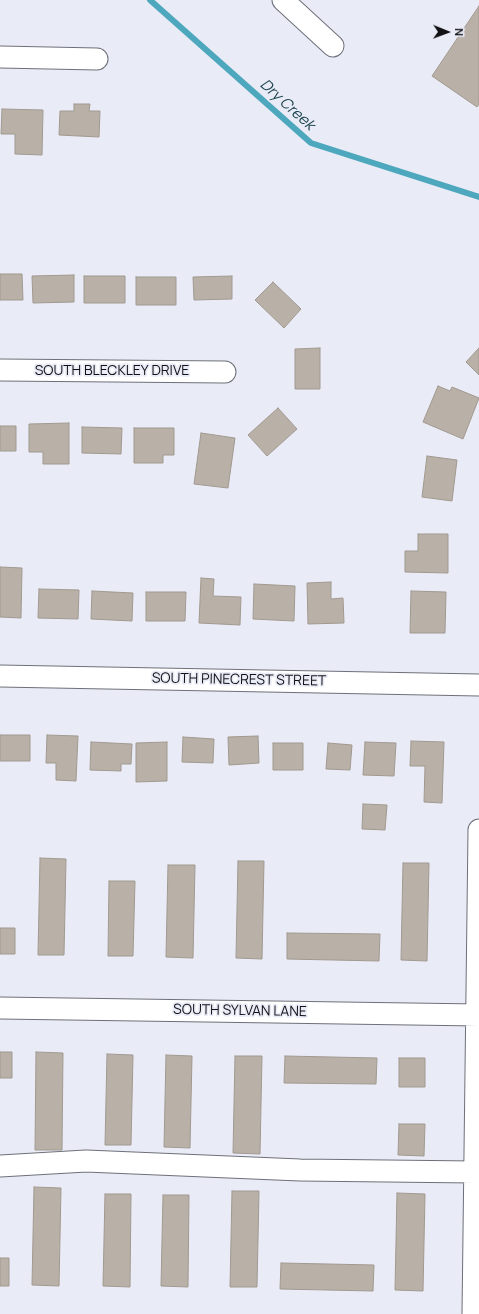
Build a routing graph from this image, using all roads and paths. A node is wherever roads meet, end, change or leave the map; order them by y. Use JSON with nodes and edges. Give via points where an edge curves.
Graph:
{"nodes":[{"id":1,"x":283,"y":0,"type":"edge"},
{"id":2,"x":333,"y":46,"type":"dead end"},
{"id":3,"x":0,"y":57,"type":"edge"},
{"id":4,"x":97,"y":59,"type":"dead end"},
{"id":5,"x":0,"y":370,"type":"edge"},
{"id":6,"x":225,"y":372,"type":"dead end"},
{"id":7,"x":0,"y":676,"type":"edge"},
{"id":8,"x":479,"y":685,"type":"edge"},
{"id":9,"x":479,"y":830,"type":"edge"},
{"id":10,"x":479,"y":852,"type":"edge"},
{"id":11,"x":0,"y":1008,"type":"edge"},
{"id":12,"x":478,"y":1015,"type":"edge"},
{"id":13,"x":0,"y":1166,"type":"edge"},
{"id":14,"x":474,"y":1172,"type":"junction"},
{"id":15,"x":473,"y":1314,"type":"edge"}],
"edges":[{"from":1,"to":2,"type":"street"},
{"from":3,"to":4,"type":"street"},
{"from":5,"to":6,"type":"street","name":"SOUTH BLECKLEY DRIVE"},
{"from":7,"to":8,"type":"street","name":"SOUTH PINECREST STREET"},
{"from":9,"to":10,"type":"street"},
{"from":10,"to":12,"type":"street"},
{"from":11,"to":12,"type":"street","name":"SOUTH SYLVAN LANE"},
{"from":12,"to":14,"type":"street"},
{"from":13,"to":14,"type":"street","via":[[86,1161],[300,1170]]},
{"from":14,"to":15,"type":"street"}]}
